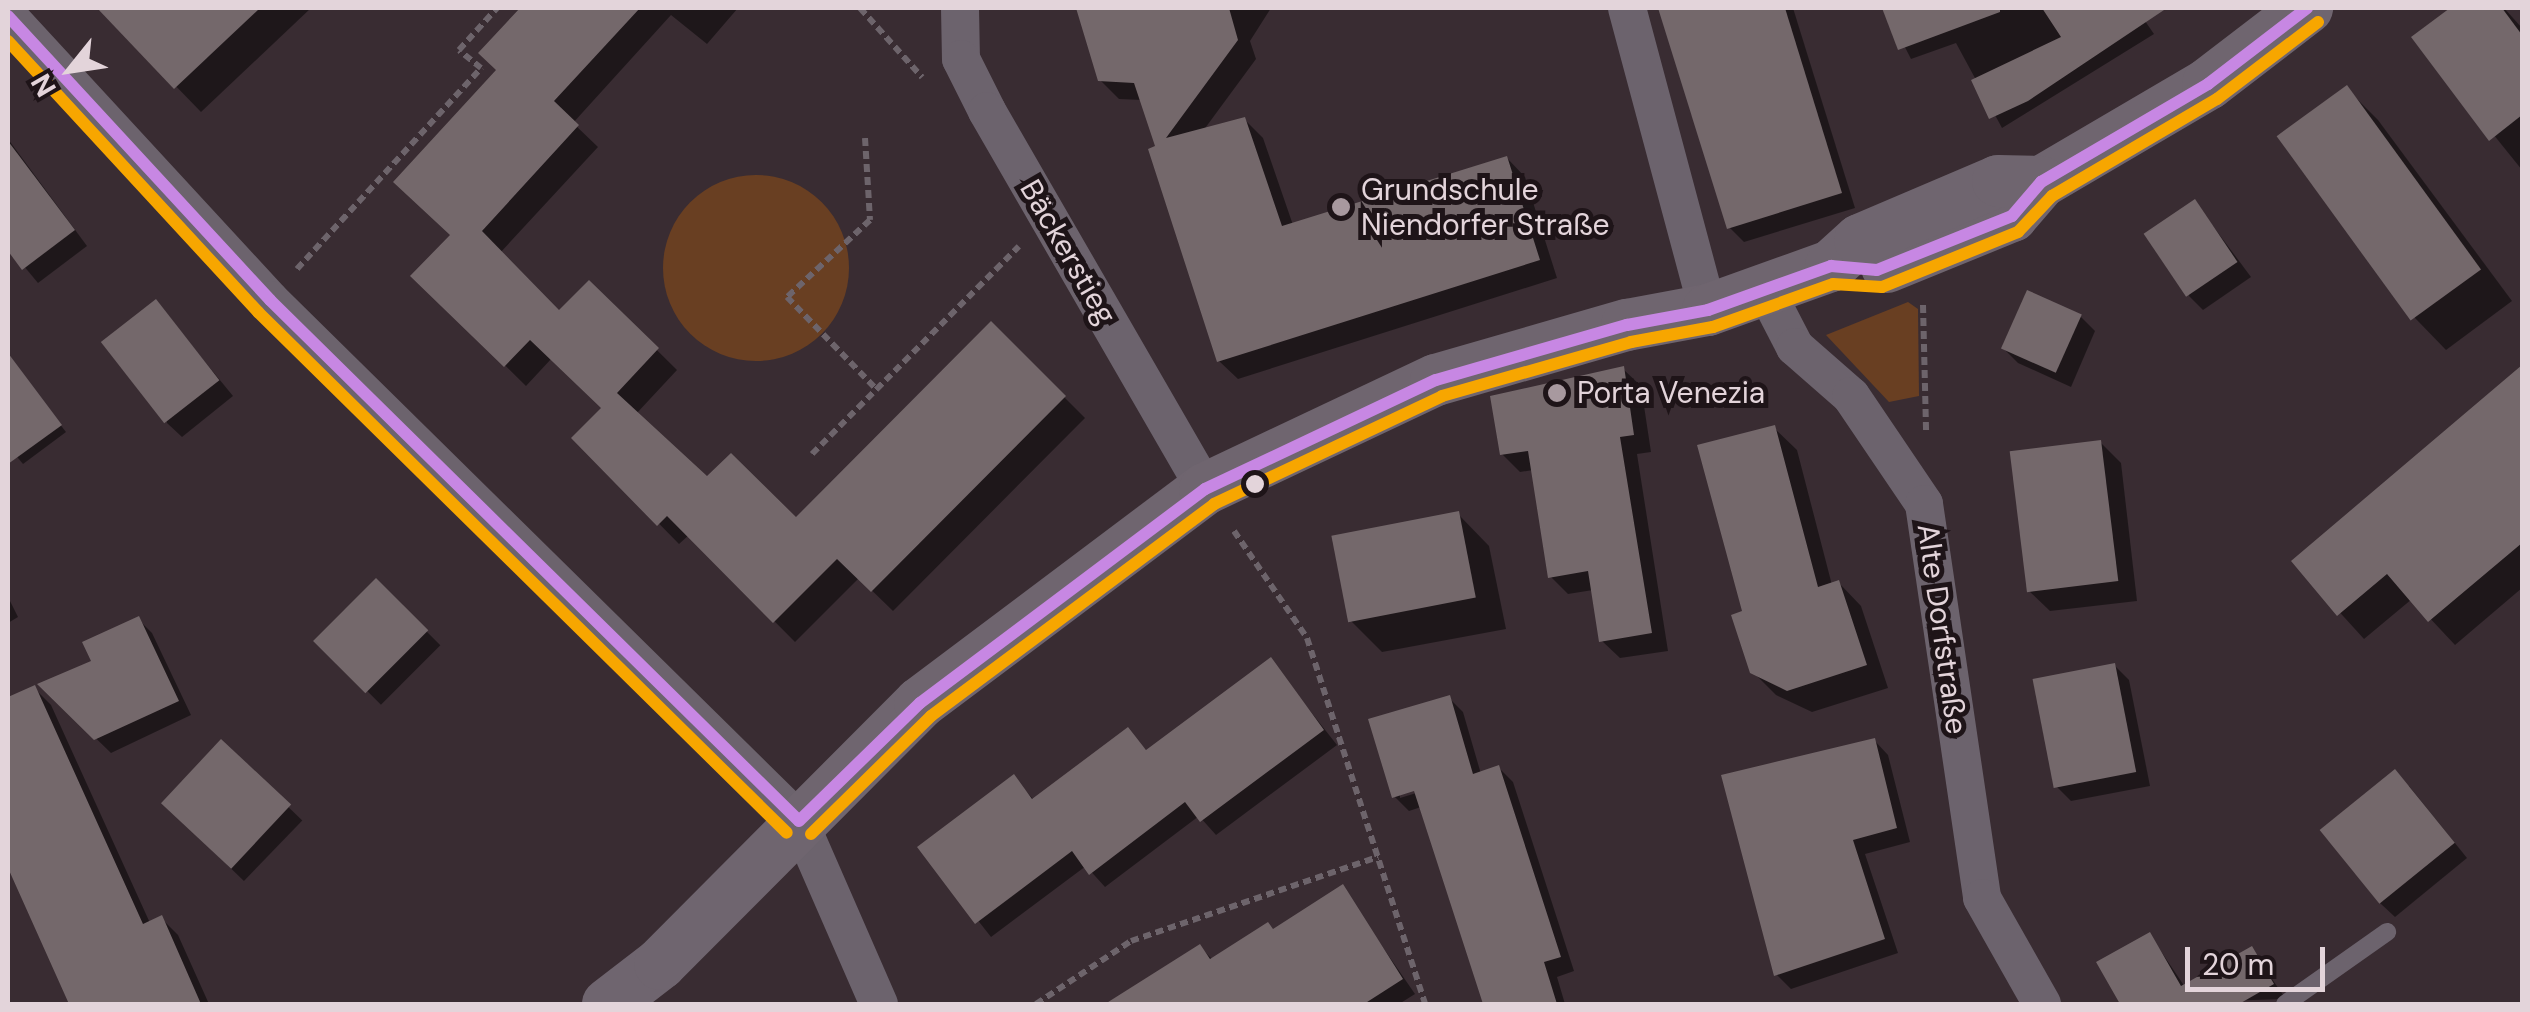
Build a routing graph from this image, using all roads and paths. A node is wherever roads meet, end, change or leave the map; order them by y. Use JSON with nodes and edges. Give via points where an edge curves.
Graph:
{"nodes":[{"id":1,"x":498,"y":8,"type":"edge"},
{"id":2,"x":860,"y":8,"type":"edge"},
{"id":3,"x":960,"y":8,"type":"edge"},
{"id":4,"x":1627,"y":8,"type":"edge"},
{"id":5,"x":2307,"y":8,"type":"edge"},
{"id":6,"x":8,"y":16,"type":"edge"},
{"id":7,"x":961,"y":59,"type":"junction"},
{"id":8,"x":865,"y":138,"type":"dead end"},
{"id":9,"x":2042,"y":182,"type":"junction"},
{"id":10,"x":1048,"y":216,"type":"junction"},
{"id":11,"x":1931,"y":250,"type":"junction"},
{"id":12,"x":1831,"y":266,"type":"junction"},
{"id":13,"x":1766,"y":290,"type":"junction"},
{"id":14,"x":270,"y":300,"type":"junction"},
{"id":15,"x":1708,"y":310,"type":"junction"},
{"id":16,"x":876,"y":389,"type":"junction"},
{"id":17,"x":812,"y":454,"type":"dead end"},
{"id":18,"x":1205,"y":488,"type":"junction"},
{"id":19,"x":1924,"y":504,"type":"junction"},
{"id":20,"x":798,"y":820,"type":"junction"},
{"id":21,"x":1378,"y":858,"type":"junction"},
{"id":22,"x":2387,"y":932,"type":"dead end"},
{"id":23,"x":608,"y":1004,"type":"edge"},
{"id":24,"x":879,"y":1004,"type":"edge"},
{"id":25,"x":1036,"y":1004,"type":"edge"},
{"id":26,"x":1425,"y":1004,"type":"edge"},
{"id":27,"x":2042,"y":1004,"type":"edge"},
{"id":28,"x":2286,"y":1004,"type":"edge"}],
"edges":[{"from":1,"to":14,"type":"path","via":[[460,50],[481,68]]},
{"from":2,"to":7,"type":"path","via":[[925,80]]},
{"from":3,"to":7,"type":"street","name":"Bäckerstieg"},
{"from":4,"to":15,"type":"street"},
{"from":5,"to":9,"type":"main road","via":[[2208,84]]},
{"from":6,"to":14,"type":"street"},
{"from":7,"to":10,"type":"street","name":"Bäckerstieg"},
{"from":8,"to":16,"type":"path","via":[[870,220],[787,297]]},
{"from":9,"to":11,"type":"main road","via":[[2012,216]]},
{"from":9,"to":12,"type":"main road","via":[[1998,180],[1860,240]]},
{"from":10,"to":16,"type":"path"},
{"from":10,"to":18,"type":"street","name":"Bäckerstieg"},
{"from":11,"to":12,"type":"main road","via":[[1877,270]]},
{"from":11,"to":19,"type":"path","via":[[1923,302]]},
{"from":12,"to":13,"type":"main road"},
{"from":13,"to":15,"type":"main road"},
{"from":13,"to":19,"type":"street","name":"Alte Dorfstraße","via":[[1795,347],[1851,396]]},
{"from":14,"to":20,"type":"street"},
{"from":15,"to":18,"type":"main road","via":[[1627,324],[1436,380]]},
{"from":16,"to":17,"type":"path"},
{"from":18,"to":20,"type":"main road","via":[[920,703]]},
{"from":18,"to":21,"type":"path","via":[[1307,638]]},
{"from":19,"to":27,"type":"street","name":"Alte Dorfstraße","via":[[1982,898]]},
{"from":20,"to":23,"type":"main road","via":[[660,964]]},
{"from":20,"to":24,"type":"street"},
{"from":21,"to":25,"type":"path","via":[[1131,941]]},
{"from":21,"to":26,"type":"path"},
{"from":22,"to":28,"type":"lane"}]}
